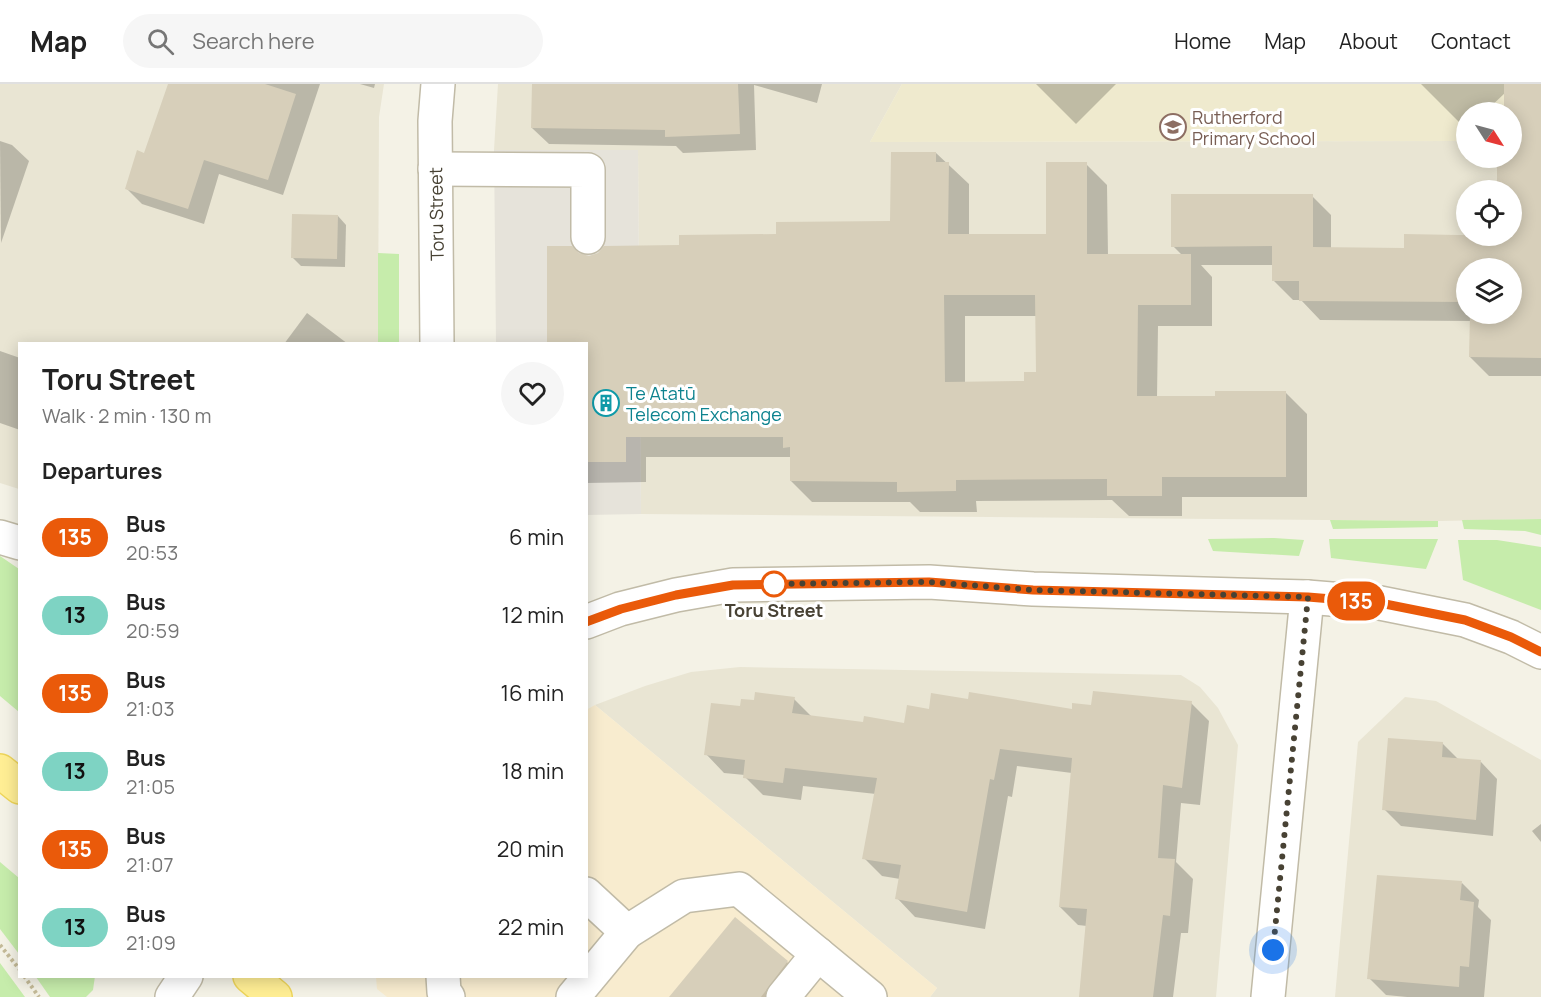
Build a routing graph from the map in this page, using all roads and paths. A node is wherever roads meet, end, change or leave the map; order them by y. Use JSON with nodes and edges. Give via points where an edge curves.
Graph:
{"nodes":[{"id":1,"x":438,"y":84,"type":"edge"},
{"id":2,"x":435,"y":169,"type":"junction"},
{"id":3,"x":588,"y":237,"type":"dead end"},
{"id":4,"x":437,"y":342,"type":"edge"},
{"id":5,"x":0,"y":537,"type":"edge"},
{"id":6,"x":18,"y":542,"type":"edge"},
{"id":7,"x":1308,"y":597,"type":"junction"},
{"id":8,"x":588,"y":621,"type":"edge"},
{"id":9,"x":1541,"y":652,"type":"edge"},
{"id":10,"x":0,"y":771,"type":"edge"},
{"id":11,"x":18,"y":785,"type":"edge"},
{"id":12,"x":588,"y":896,"type":"edge"},
{"id":13,"x":627,"y":932,"type":"junction"},
{"id":14,"x":0,"y":945,"type":"edge"},
{"id":15,"x":818,"y":954,"type":"junction"},
{"id":16,"x":18,"y":968,"type":"edge"},
{"id":17,"x":25,"y":978,"type":"edge"},
{"id":18,"x":185,"y":978,"type":"edge"},
{"id":19,"x":252,"y":978,"type":"edge"},
{"id":20,"x":443,"y":978,"type":"edge"},
{"id":21,"x":39,"y":997,"type":"edge"},
{"id":22,"x":171,"y":997,"type":"edge"},
{"id":23,"x":275,"y":997,"type":"edge"},
{"id":24,"x":448,"y":997,"type":"edge"},
{"id":25,"x":573,"y":997,"type":"edge"},
{"id":26,"x":783,"y":997,"type":"edge"},
{"id":27,"x":870,"y":997,"type":"edge"},
{"id":28,"x":1268,"y":997,"type":"edge"}],
"edges":[{"from":1,"to":2,"type":"street","name":"Toru Street"},
{"from":2,"to":3,"type":"street","via":[[588,170]]},
{"from":2,"to":4,"type":"street","name":"Toru Street"},
{"from":5,"to":6,"type":"street"},
{"from":7,"to":8,"type":"street","via":[[1033,590],[929,582],[733,585],[676,595]]},
{"from":7,"to":9,"type":"street","via":[[1380,603],[1465,620]]},
{"from":7,"to":28,"type":"street"},
{"from":10,"to":11,"type":"main road"},
{"from":12,"to":13,"type":"street"},
{"from":13,"to":15,"type":"street","via":[[684,896],[739,889]]},
{"from":13,"to":25,"type":"street"},
{"from":14,"to":16,"type":"path"},
{"from":15,"to":26,"type":"street"},
{"from":15,"to":27,"type":"street"},
{"from":17,"to":21,"type":"path"},
{"from":18,"to":22,"type":"street"},
{"from":19,"to":23,"type":"main road"},
{"from":20,"to":24,"type":"street"}]}
